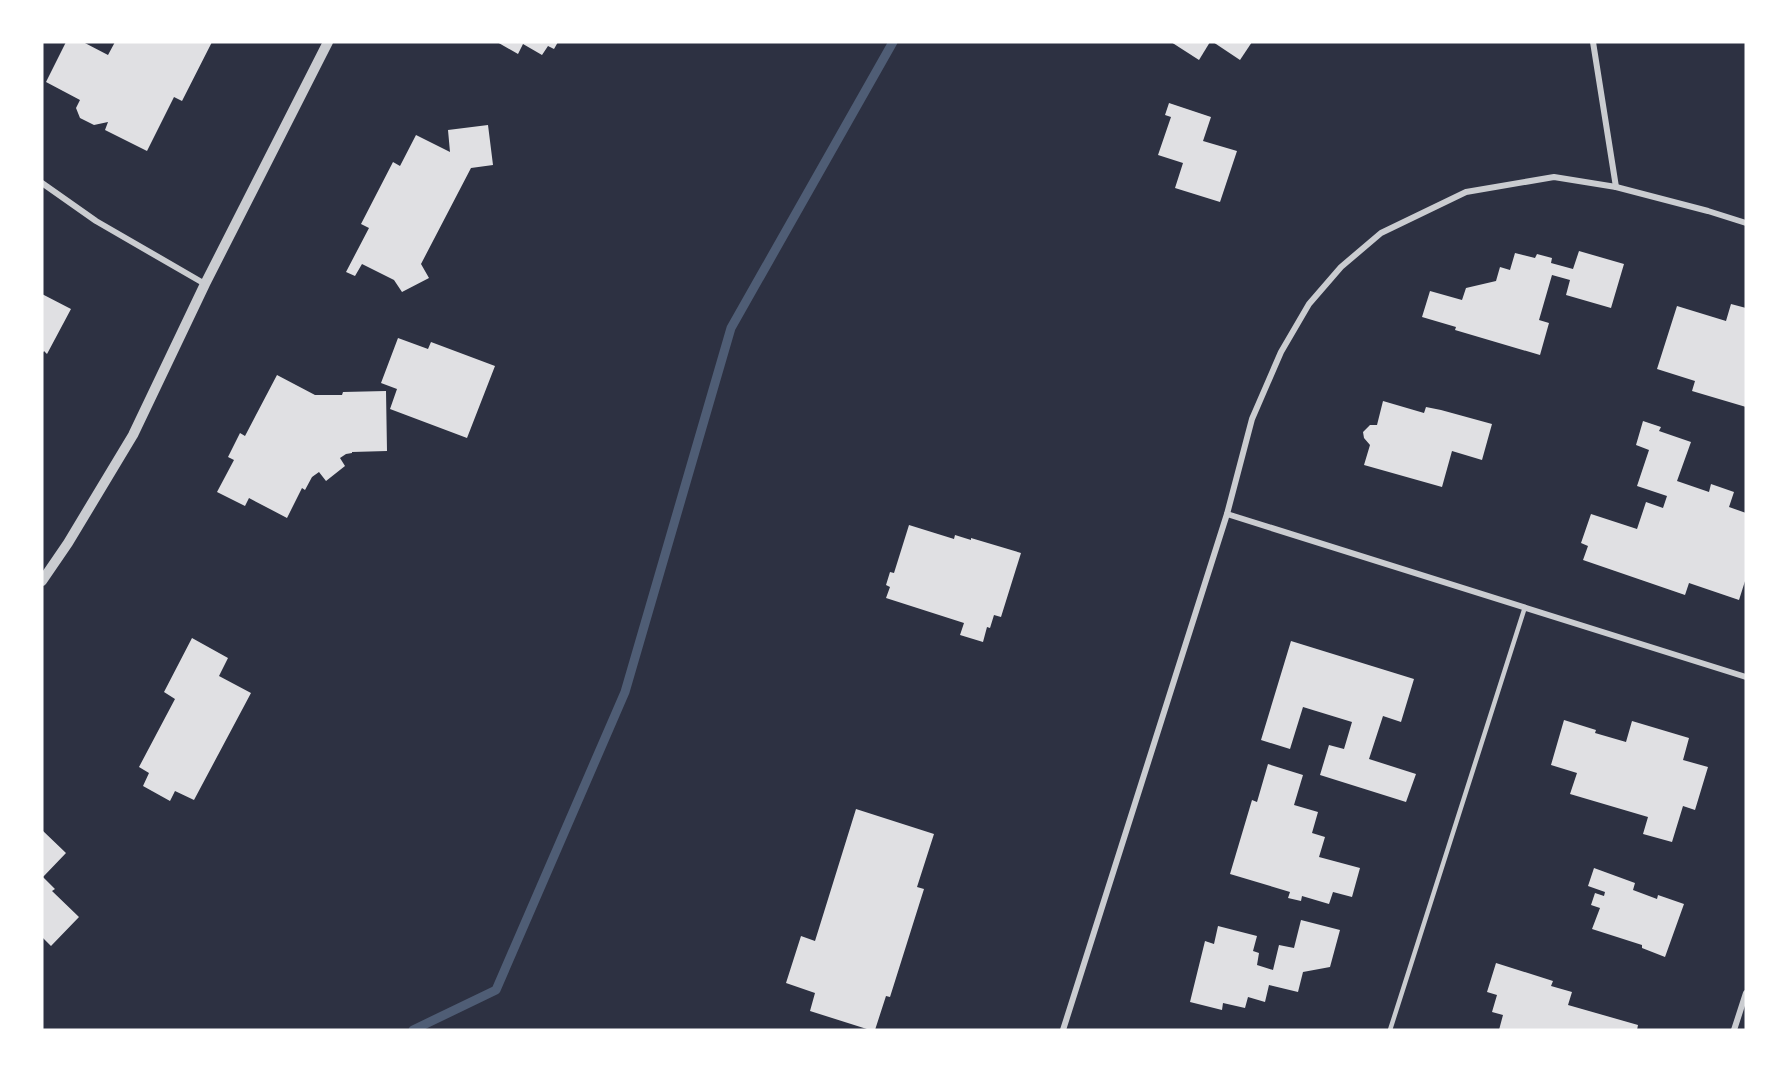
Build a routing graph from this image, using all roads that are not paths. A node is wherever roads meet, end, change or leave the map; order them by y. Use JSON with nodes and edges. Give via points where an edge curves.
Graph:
{"nodes":[{"id":1,"x":328,"y":42,"type":"edge"},
{"id":2,"x":1593,"y":42,"type":"edge"},
{"id":3,"x":42,"y":183,"type":"edge"},
{"id":4,"x":1616,"y":187,"type":"junction"},
{"id":5,"x":1746,"y":224,"type":"edge"},
{"id":6,"x":205,"y":284,"type":"junction"},
{"id":7,"x":1227,"y":514,"type":"junction"},
{"id":8,"x":42,"y":581,"type":"edge"},
{"id":9,"x":1525,"y":607,"type":"junction"},
{"id":10,"x":1746,"y":677,"type":"edge"},
{"id":11,"x":1746,"y":993,"type":"edge"},
{"id":12,"x":1063,"y":1030,"type":"edge"},
{"id":13,"x":1390,"y":1030,"type":"edge"},
{"id":14,"x":1734,"y":1030,"type":"edge"}],
"edges":[{"from":1,"to":6,"type":"street"},
{"from":2,"to":4,"type":"street"},
{"from":3,"to":6,"type":"street","via":[[96,221]]},
{"from":4,"to":5,"type":"street"},
{"from":4,"to":7,"type":"street","via":[[1554,177],[1466,192],[1381,234],[1341,267],[1309,304],[1281,352],[1252,419]]},
{"from":6,"to":8,"type":"street","via":[[133,435]]},
{"from":7,"to":9,"type":"street"},
{"from":7,"to":12,"type":"street"},
{"from":9,"to":10,"type":"street"},
{"from":9,"to":13,"type":"lane"},
{"from":11,"to":14,"type":"street"}]}
